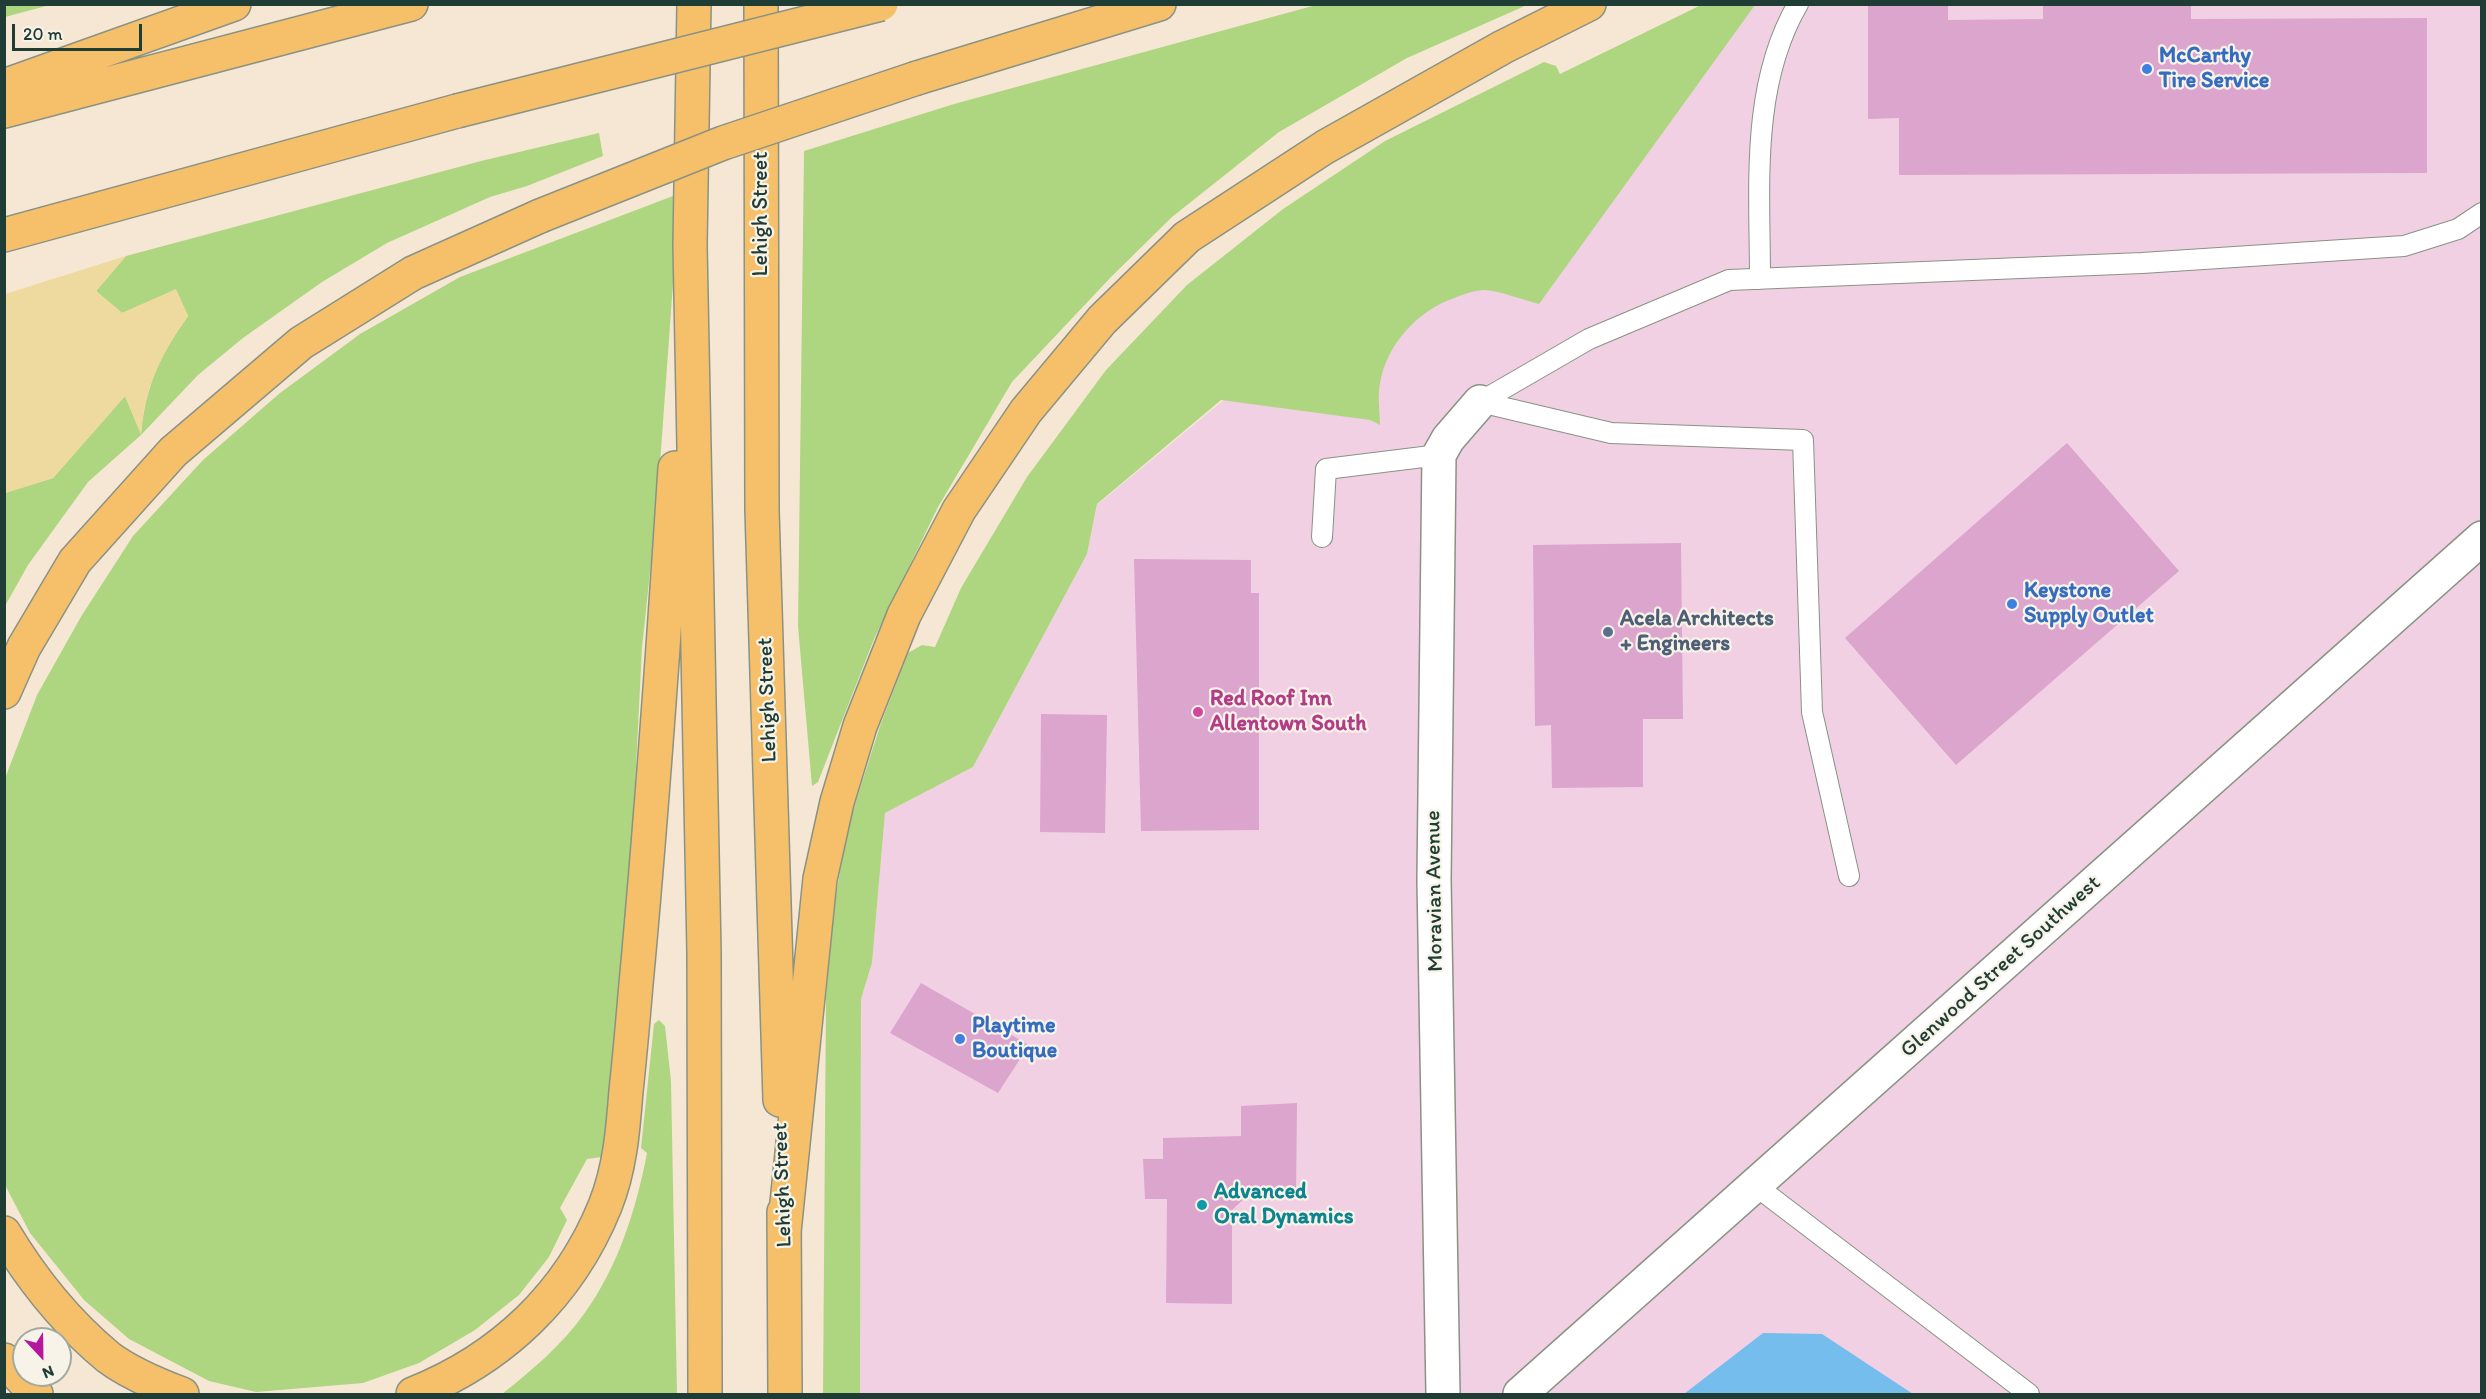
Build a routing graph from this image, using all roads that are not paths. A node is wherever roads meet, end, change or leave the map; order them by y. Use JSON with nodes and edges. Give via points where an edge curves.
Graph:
{"nodes":[{"id":1,"x":234,"y":4,"type":"edge"},
{"id":2,"x":411,"y":4,"type":"edge"},
{"id":3,"x":693,"y":4,"type":"edge"},
{"id":4,"x":761,"y":4,"type":"edge"},
{"id":5,"x":881,"y":4,"type":"edge"},
{"id":6,"x":1159,"y":4,"type":"edge"},
{"id":7,"x":1589,"y":4,"type":"edge"},
{"id":8,"x":1798,"y":4,"type":"edge"},
{"id":9,"x":4,"y":86,"type":"edge"},
{"id":10,"x":4,"y":111,"type":"edge"},
{"id":11,"x":2481,"y":213,"type":"edge"},
{"id":12,"x":4,"y":235,"type":"edge"},
{"id":13,"x":690,"y":245,"type":"junction"},
{"id":14,"x":1760,"y":279,"type":"junction"},
{"id":15,"x":1480,"y":402,"type":"junction"},
{"id":16,"x":1439,"y":455,"type":"junction"},
{"id":17,"x":1322,"y":537,"type":"dead end"},
{"id":18,"x":2481,"y":538,"type":"edge"},
{"id":19,"x":4,"y":692,"type":"edge"},
{"id":20,"x":1849,"y":876,"type":"dead end"},
{"id":21,"x":1756,"y":1186,"type":"junction"},
{"id":22,"x":784,"y":1232,"type":"junction"},
{"id":23,"x":4,"y":1233,"type":"edge"},
{"id":24,"x":4,"y":1360,"type":"edge"},
{"id":25,"x":36,"y":1395,"type":"edge"},
{"id":26,"x":182,"y":1395,"type":"edge"},
{"id":27,"x":414,"y":1395,"type":"edge"},
{"id":28,"x":705,"y":1395,"type":"edge"},
{"id":29,"x":785,"y":1395,"type":"edge"},
{"id":30,"x":1443,"y":1395,"type":"edge"},
{"id":31,"x":1520,"y":1395,"type":"edge"},
{"id":32,"x":2029,"y":1395,"type":"edge"}],
"edges":[{"from":1,"to":9,"type":"highway"},
{"from":2,"to":10,"type":"highway"},
{"from":3,"to":13,"type":"highway"},
{"from":4,"to":22,"type":"highway","name":"Lehigh Street","via":[[762,510]]},
{"from":5,"to":12,"type":"highway","bridge":true,"via":[[457,111]]},
{"from":6,"to":19,"type":"highway","bridge":true,"via":[[917,78],[723,143],[540,216],[413,273],[302,343],[173,452],[75,561],[24,647]]},
{"from":7,"to":22,"type":"highway","via":[[1503,47],[1325,147],[1187,237],[1102,320],[1041,393],[959,510],[904,615],[860,726],[837,802],[820,879]]},
{"from":8,"to":14,"type":"lane","via":[[1783,30],[1759,144]]},
{"from":11,"to":14,"type":"lane","via":[[2458,229],[2404,246],[2142,263]]},
{"from":13,"to":27,"type":"highway","via":[[651,823],[621,1151],[605,1206],[574,1267],[538,1312],[496,1350],[448,1381]]},
{"from":13,"to":28,"type":"highway","via":[[704,952]]},
{"from":14,"to":15,"type":"lane","via":[[1729,280],[1589,339]]},
{"from":15,"to":16,"type":"street"},
{"from":15,"to":20,"type":"lane","via":[[1611,433],[1803,440],[1812,712]]},
{"from":16,"to":17,"type":"lane","via":[[1326,469]]},
{"from":16,"to":30,"type":"street","name":"Moravian Avenue","via":[[1434,880]]},
{"from":18,"to":21,"type":"street","name":"Glenwood Street Southwest"},
{"from":21,"to":31,"type":"street","name":"Glenwood Street Southwest"},
{"from":21,"to":32,"type":"lane"},
{"from":22,"to":29,"type":"highway","name":"Lehigh Street"},
{"from":23,"to":26,"type":"highway","via":[[60,1310],[109,1358]]},
{"from":24,"to":25,"type":"highway"}]}
